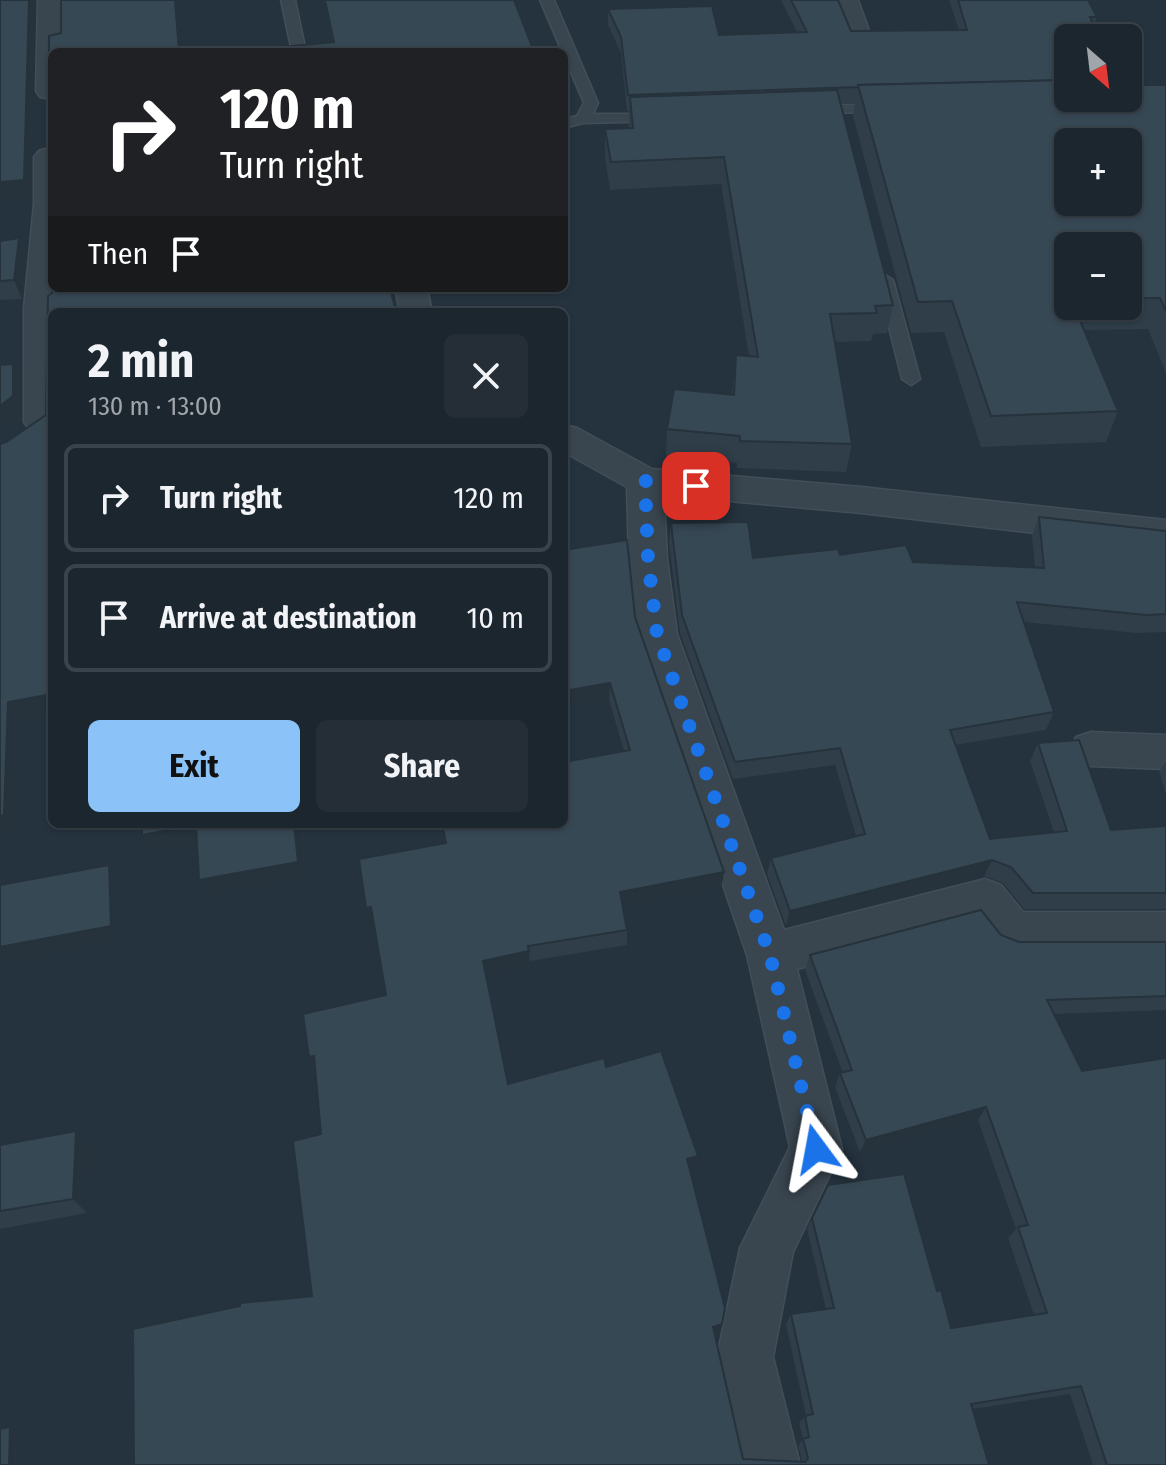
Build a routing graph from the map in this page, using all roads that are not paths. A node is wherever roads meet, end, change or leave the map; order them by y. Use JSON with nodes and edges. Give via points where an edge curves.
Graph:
{"nodes":[{"id":1,"x":51,"y":0,"type":"edge"},
{"id":2,"x":288,"y":0,"type":"edge"},
{"id":3,"x":547,"y":0,"type":"edge"},
{"id":4,"x":845,"y":0,"type":"edge"},
{"id":5,"x":859,"y":39,"type":"edge"},
{"id":6,"x":51,"y":48,"type":"edge"},
{"id":7,"x":298,"y":48,"type":"edge"},
{"id":8,"x":568,"y":48,"type":"edge"},
{"id":9,"x":568,"y":49,"type":"edge"},
{"id":10,"x":904,"y":107,"type":"edge"},
{"id":11,"x":795,"y":111,"type":"edge"},
{"id":12,"x":672,"y":117,"type":"edge"},
{"id":13,"x":583,"y":119,"type":"junction"},
{"id":14,"x":568,"y":123,"type":"edge"},
{"id":15,"x":48,"y":216,"type":"edge"},
{"id":16,"x":880,"y":259,"type":"edge"},
{"id":17,"x":911,"y":379,"type":"dead end"},
{"id":18,"x":47,"y":420,"type":"edge"},
{"id":19,"x":568,"y":439,"type":"edge"},
{"id":20,"x":11,"y":443,"type":"edge"},
{"id":21,"x":645,"y":481,"type":"junction"},
{"id":22,"x":1166,"y":534,"type":"edge"},
{"id":23,"x":1091,"y":749,"type":"dead end"},
{"id":24,"x":1166,"y":752,"type":"edge"},
{"id":25,"x":1166,"y":933,"type":"edge"},
{"id":26,"x":770,"y":955,"type":"junction"},
{"id":27,"x":771,"y":1465,"type":"edge"}],
"edges":[{"from":1,"to":6,"type":"street"},
{"from":2,"to":7,"type":"lane"},
{"from":3,"to":8,"type":"lane"},
{"from":4,"to":5,"type":"street"},
{"from":9,"to":13,"type":"lane","via":[[591,103]]},
{"from":10,"to":11,"type":"lane","via":[[843,116]]},
{"from":12,"to":13,"type":"lane"},
{"from":13,"to":14,"type":"lane"},
{"from":15,"to":18,"type":"street","via":[[40,308]]},
{"from":16,"to":17,"type":"lane"},
{"from":18,"to":20,"type":"street"},
{"from":19,"to":21,"type":"street"},
{"from":21,"to":22,"type":"street"},
{"from":21,"to":26,"type":"street","via":[[657,634]]},
{"from":23,"to":24,"type":"street"},
{"from":25,"to":26,"type":"street","via":[[1011,933],[985,899]]},
{"from":26,"to":27,"type":"street","via":[[816,1149],[767,1248],[745,1357]]}]}
